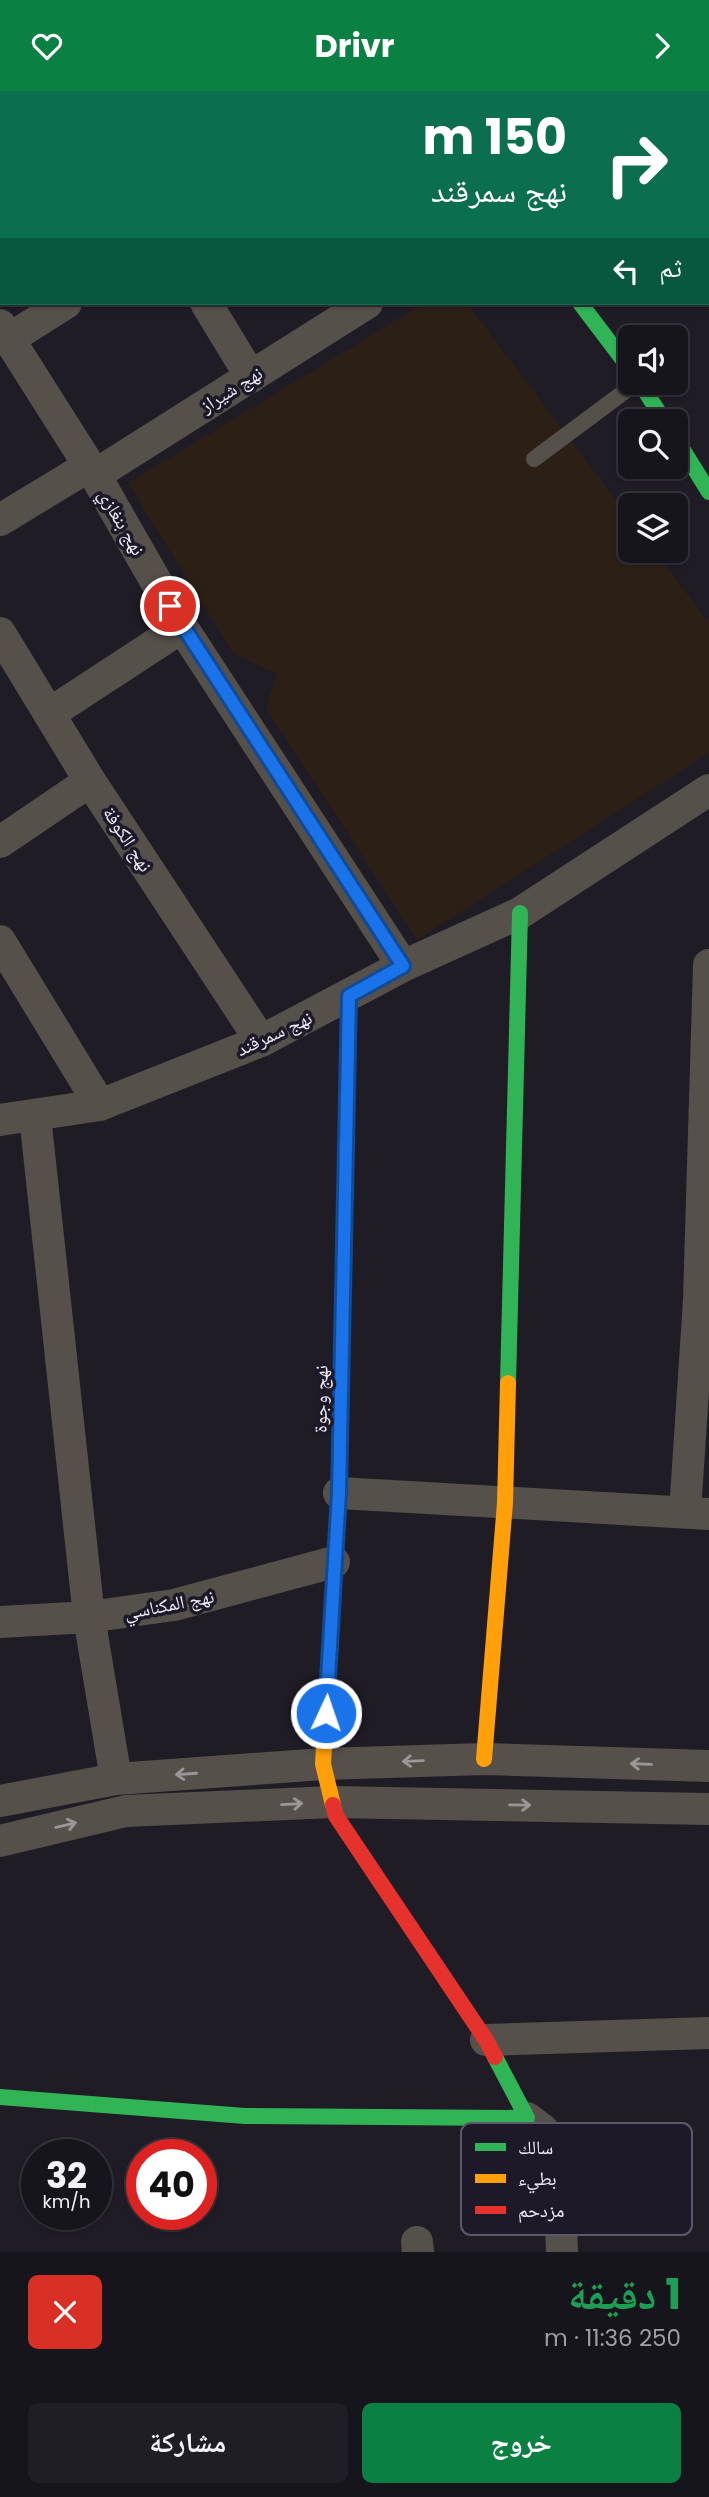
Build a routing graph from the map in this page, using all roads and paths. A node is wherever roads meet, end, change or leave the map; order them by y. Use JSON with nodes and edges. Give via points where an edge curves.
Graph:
{"nodes":[{"id":1,"x":62,"y":305,"type":"edge"},
{"id":2,"x":207,"y":305,"type":"edge"},
{"id":3,"x":365,"y":305,"type":"edge"},
{"id":4,"x":582,"y":305,"type":"edge"},
{"id":5,"x":4,"y":332,"type":"edge"},
{"id":6,"x":618,"y":353,"type":"edge"},
{"id":7,"x":251,"y":377,"type":"junction"},
{"id":8,"x":622,"y":395,"type":"edge"},
{"id":9,"x":688,"y":458,"type":"edge"},
{"id":10,"x":534,"y":459,"type":"dead end"},
{"id":11,"x":92,"y":471,"type":"junction"},
{"id":12,"x":709,"y":492,"type":"edge"},
{"id":13,"x":0,"y":520,"type":"edge"},
{"id":14,"x":182,"y":627,"type":"junction"},
{"id":15,"x":0,"y":633,"type":"edge"},
{"id":16,"x":50,"y":714,"type":"junction"},
{"id":17,"x":90,"y":781,"type":"junction"},
{"id":18,"x":709,"y":790,"type":"edge"},
{"id":19,"x":0,"y":842,"type":"edge"},
{"id":20,"x":520,"y":913,"type":"junction"},
{"id":21,"x":0,"y":941,"type":"edge"},
{"id":22,"x":709,"y":965,"type":"edge"},
{"id":23,"x":403,"y":966,"type":"junction"},
{"id":24,"x":349,"y":996,"type":"junction"},
{"id":25,"x":261,"y":1041,"type":"junction"},
{"id":26,"x":100,"y":1105,"type":"junction"},
{"id":27,"x":35,"y":1116,"type":"junction"},
{"id":28,"x":0,"y":1120,"type":"edge"},
{"id":29,"x":707,"y":1136,"type":"edge"},
{"id":30,"x":704,"y":1300,"type":"edge"},
{"id":31,"x":700,"y":1433,"type":"edge"},
{"id":32,"x":339,"y":1493,"type":"junction"},
{"id":33,"x":505,"y":1503,"type":"junction"},
{"id":34,"x":697,"y":1513,"type":"edge"},
{"id":35,"x":334,"y":1562,"type":"junction"},
{"id":36,"x":89,"y":1617,"type":"junction"},
{"id":37,"x":0,"y":1622,"type":"edge"},
{"id":38,"x":484,"y":1759,"type":"junction"},
{"id":39,"x":323,"y":1764,"type":"junction"},
{"id":40,"x":709,"y":1766,"type":"edge"},
{"id":41,"x":116,"y":1779,"type":"junction"},
{"id":42,"x":0,"y":1801,"type":"edge"},
{"id":43,"x":332,"y":1802,"type":"junction"},
{"id":44,"x":709,"y":1809,"type":"edge"},
{"id":45,"x":0,"y":1841,"type":"edge"},
{"id":46,"x":486,"y":2040,"type":"junction"},
{"id":47,"x":707,"y":2042,"type":"edge"},
{"id":48,"x":0,"y":2097,"type":"edge"},
{"id":49,"x":527,"y":2118,"type":"junction"},
{"id":50,"x":534,"y":2123,"type":"edge"}],
"edges":[{"from":1,"to":5,"type":"street"},
{"from":2,"to":7,"type":"street"},
{"from":3,"to":7,"type":"street","name":"نهج شيراز"},
{"from":4,"to":6,"type":"street"},
{"from":5,"to":11,"type":"street","name":"نهج بنغازي"},
{"from":7,"to":11,"type":"street","name":"نهج شيراز"},
{"from":8,"to":10,"type":"lane"},
{"from":9,"to":12,"type":"street"},
{"from":11,"to":13,"type":"street","name":"نهج شيراز"},
{"from":11,"to":14,"type":"street","name":"نهج بنغازي"},
{"from":14,"to":16,"type":"street"},
{"from":14,"to":23,"type":"street","name":"نهج بنغازي"},
{"from":15,"to":16,"type":"street","name":"نهج الكوفة"},
{"from":16,"to":17,"type":"street","name":"نهج الكوفة"},
{"from":17,"to":19,"type":"street"},
{"from":17,"to":25,"type":"street","name":"نهج الكوفة"},
{"from":18,"to":20,"type":"street","name":"نهج سمرقند"},
{"from":20,"to":23,"type":"street","name":"نهج سمرقند"},
{"from":20,"to":33,"type":"street"},
{"from":21,"to":26,"type":"street"},
{"from":22,"to":29,"type":"street"},
{"from":23,"to":24,"type":"street","name":"نهج سمرقند"},
{"from":24,"to":25,"type":"street","name":"نهج سمرقند"},
{"from":24,"to":32,"type":"street","name":"نهج وجوة"},
{"from":25,"to":26,"type":"street","name":"نهج سمرقند"},
{"from":26,"to":27,"type":"street","name":"نهج سمرقند"},
{"from":27,"to":28,"type":"street","name":"نهج سمرقند"},
{"from":27,"to":36,"type":"street"},
{"from":29,"to":30,"type":"street"},
{"from":30,"to":31,"type":"street"},
{"from":31,"to":34,"type":"street"},
{"from":32,"to":33,"type":"street"},
{"from":32,"to":35,"type":"street","name":"نهج وجوة"},
{"from":33,"to":34,"type":"street"},
{"from":33,"to":38,"type":"street"},
{"from":35,"to":36,"type":"street","name":"نهج المكناسي","via":[[200,1600]]},
{"from":35,"to":39,"type":"street","name":"نهج وجوة"},
{"from":36,"to":37,"type":"street","name":"نهج المكناسي"},
{"from":36,"to":41,"type":"street"},
{"from":38,"to":39,"type":"street","one_way":true},
{"from":40,"to":38,"type":"street","one_way":true},
{"from":39,"to":41,"type":"street","one_way":true},
{"from":39,"to":43,"type":"street","name":"نهج وجوة"},
{"from":41,"to":42,"type":"street"},
{"from":43,"to":44,"type":"street","one_way":true},
{"from":45,"to":43,"type":"street","one_way":true,"via":[[125,1811]]},
{"from":43,"to":46,"type":"street","name":"نهج وجوة","via":[[336,1816]]},
{"from":46,"to":47,"type":"street"},
{"from":46,"to":49,"type":"street","name":"نهج وجوة"},
{"from":48,"to":49,"type":"street","via":[[245,2116]]},
{"from":49,"to":50,"type":"street"}]}
